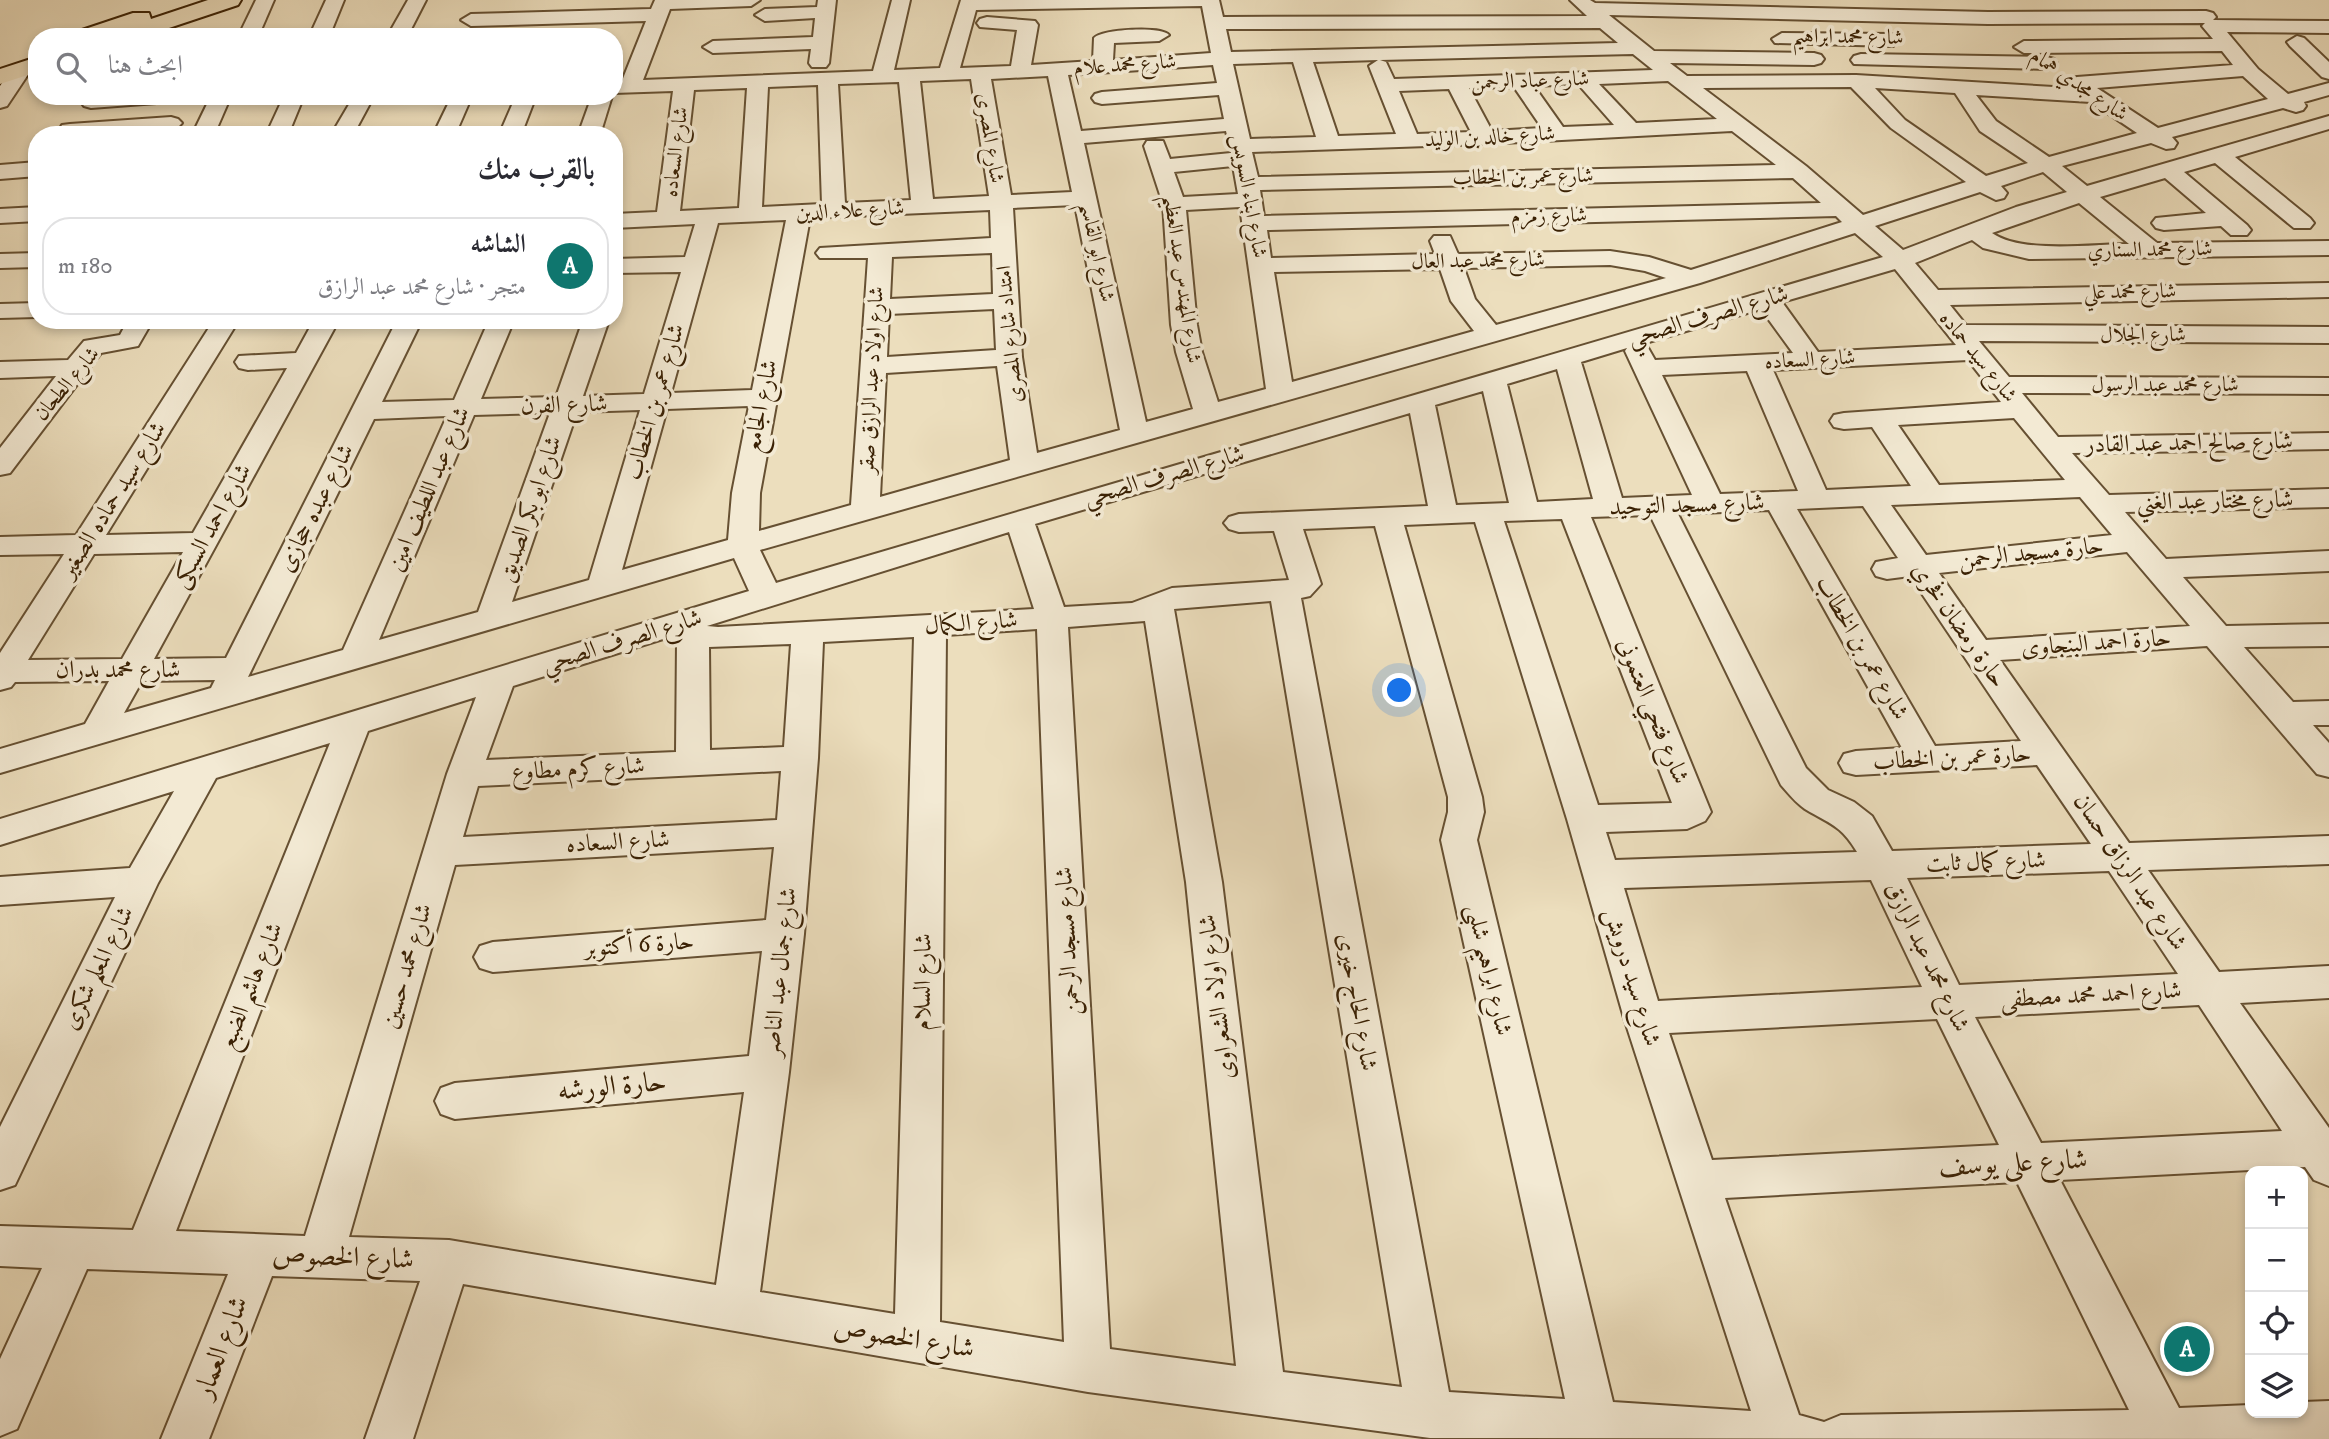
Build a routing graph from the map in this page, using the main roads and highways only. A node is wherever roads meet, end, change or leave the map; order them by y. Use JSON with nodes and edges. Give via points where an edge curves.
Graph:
{"nodes":[{"id":1,"x":192,"y":0,"type":"edge"},
{"id":2,"x":230,"y":0,"type":"edge"},
{"id":3,"x":133,"y":28,"type":"edge"},
{"id":4,"x":139,"y":28,"type":"edge"}],
"edges":[{"from":1,"to":3,"type":"main road"},
{"from":2,"to":4,"type":"main road"}]}
